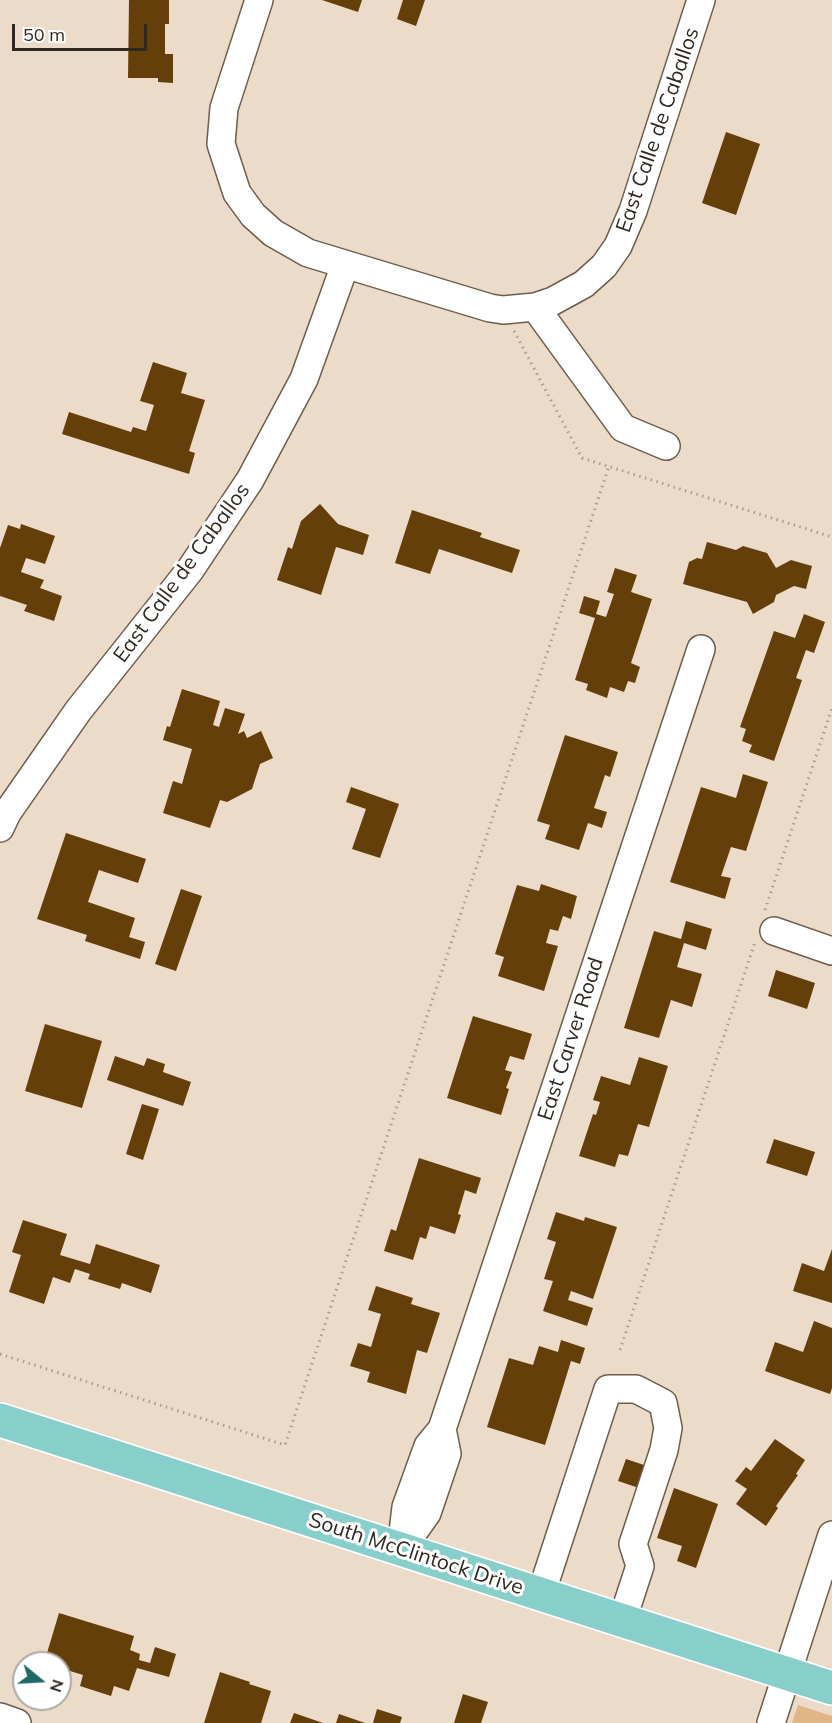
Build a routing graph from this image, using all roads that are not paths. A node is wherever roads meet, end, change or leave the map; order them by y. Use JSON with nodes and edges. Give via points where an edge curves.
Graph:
{"nodes":[{"id":1,"x":259,"y":0,"type":"edge"},
{"id":2,"x":701,"y":0,"type":"edge"},
{"id":3,"x":345,"y":265,"type":"junction"},
{"id":4,"x":535,"y":307,"type":"junction"},
{"id":5,"x":666,"y":446,"type":"dead end"},
{"id":6,"x":701,"y":649,"type":"dead end"},
{"id":7,"x":0,"y":828,"type":"edge"},
{"id":8,"x":764,"y":928,"type":"road end"},
{"id":9,"x":832,"y":951,"type":"edge"},
{"id":10,"x":0,"y":1420,"type":"edge"},
{"id":11,"x":832,"y":1535,"type":"edge"},
{"id":12,"x":401,"y":1549,"type":"junction"},
{"id":13,"x":541,"y":1594,"type":"junction"},
{"id":14,"x":622,"y":1621,"type":"junction"},
{"id":15,"x":786,"y":1673,"type":"junction"},
{"id":16,"x":832,"y":1688,"type":"edge"},
{"id":17,"x":0,"y":1717,"type":"edge"},
{"id":18,"x":17,"y":1723,"type":"edge"},
{"id":19,"x":771,"y":1723,"type":"edge"}],
"edges":[{"from":1,"to":3,"type":"street","name":"East Calle de Caballos","via":[[224,108],[221,144],[230,174],[237,193],[253,215],[273,233],[308,253]]},
{"from":2,"to":4,"type":"street","name":"East Calle de Caballos","via":[[633,211],[618,246],[584,284]]},
{"from":3,"to":4,"type":"street","name":"East Calle de Caballos","via":[[490,308]]},
{"from":3,"to":7,"type":"street","name":"East Calle de Caballos","via":[[304,379],[250,480],[190,570],[78,711]]},
{"from":4,"to":5,"type":"street","via":[[623,428]]},
{"from":6,"to":12,"type":"street","name":"East Carver Road","via":[[442,1429],[447,1454],[427,1513]]},
{"from":8,"to":9,"type":"street"},
{"from":10,"to":12,"type":"main road","name":"South McClintock Drive"},
{"from":11,"to":15,"type":"street"},
{"from":12,"to":13,"type":"main road","name":"South McClintock Drive"},
{"from":13,"to":14,"type":"main road","name":"South McClintock Drive"},
{"from":13,"to":14,"type":"street","via":[[608,1389],[636,1389],[663,1403],[668,1428],[633,1544],[640,1566]]},
{"from":14,"to":15,"type":"main road","name":"South McClintock Drive"},
{"from":15,"to":16,"type":"main road","name":"South McClintock Drive"},
{"from":15,"to":19,"type":"street"},
{"from":17,"to":18,"type":"street"}]}
